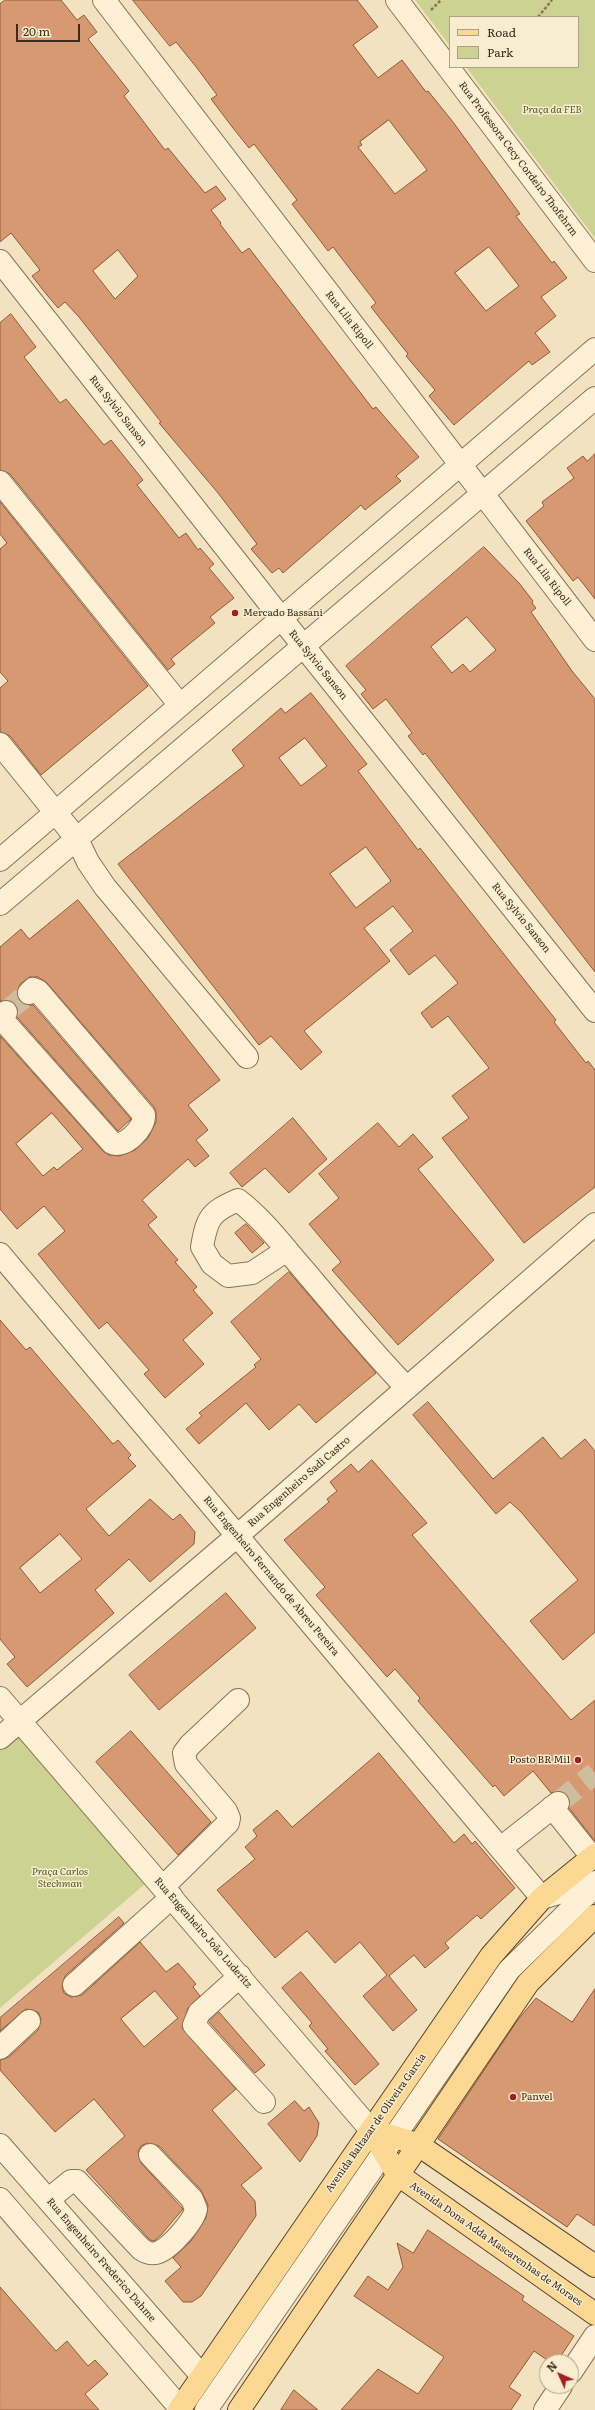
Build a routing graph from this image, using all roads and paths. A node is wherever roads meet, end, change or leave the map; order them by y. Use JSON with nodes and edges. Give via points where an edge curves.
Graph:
{"nodes":[{"id":1,"x":104,"y":0,"type":"edge"},
{"id":2,"x":397,"y":0,"type":"edge"},
{"id":3,"x":552,"y":0,"type":"edge"},
{"id":4,"x":539,"y":16,"type":"edge"},
{"id":5,"x":0,"y":261,"type":"edge"},
{"id":6,"x":595,"y":261,"type":"edge"},
{"id":7,"x":595,"y":348,"type":"edge"},
{"id":8,"x":595,"y":398,"type":"edge"},
{"id":9,"x":460,"y":465,"type":"junction"},
{"id":10,"x":0,"y":482,"type":"edge"},
{"id":11,"x":482,"y":494,"type":"junction"},
{"id":12,"x":281,"y":618,"type":"junction"},
{"id":13,"x":595,"y":640,"type":"edge"},
{"id":14,"x":303,"y":646,"type":"junction"},
{"id":15,"x":180,"y":705,"type":"junction"},
{"id":16,"x":0,"y":744,"type":"edge"},
{"id":17,"x":55,"y":812,"type":"junction"},
{"id":18,"x":77,"y":839,"type":"junction"},
{"id":19,"x":0,"y":860,"type":"edge"},
{"id":20,"x":0,"y":904,"type":"edge"},
{"id":21,"x":29,"y":993,"type":"dead end"},
{"id":22,"x":595,"y":1011,"type":"edge"},
{"id":23,"x":2,"y":1015,"type":"edge"},
{"id":24,"x":247,"y":1057,"type":"dead end"},
{"id":25,"x":595,"y":1224,"type":"edge"},
{"id":26,"x":287,"y":1250,"type":"dead end"},
{"id":27,"x":0,"y":1254,"type":"edge"},
{"id":28,"x":407,"y":1388,"type":"junction"},
{"id":29,"x":237,"y":1536,"type":"junction"},
{"id":30,"x":0,"y":1698,"type":"edge"},
{"id":31,"x":238,"y":1700,"type":"dead end"},
{"id":32,"x":19,"y":1722,"type":"junction"},
{"id":33,"x":0,"y":1738,"type":"edge"},
{"id":34,"x":500,"y":1848,"type":"junction"},
{"id":35,"x":594,"y":1856,"type":"edge"},
{"id":36,"x":595,"y":1882,"type":"edge"},
{"id":37,"x":595,"y":1886,"type":"edge"},
{"id":38,"x":168,"y":1892,"type":"junction"},
{"id":39,"x":542,"y":1898,"type":"junction"},
{"id":40,"x":593,"y":1913,"type":"edge"},
{"id":41,"x":240,"y":1976,"type":"junction"},
{"id":42,"x":74,"y":1985,"type":"dead end"},
{"id":43,"x":29,"y":2021,"type":"dead end"},
{"id":44,"x":0,"y":2048,"type":"edge"},
{"id":45,"x":264,"y":2102,"type":"dead end"},
{"id":46,"x":371,"y":2130,"type":"junction"},
{"id":47,"x":417,"y":2144,"type":"junction"},
{"id":48,"x":0,"y":2145,"type":"edge"},
{"id":49,"x":389,"y":2145,"type":"junction"},
{"id":50,"x":150,"y":2155,"type":"dead end"},
{"id":51,"x":397,"y":2174,"type":"junction"},
{"id":52,"x":0,"y":2199,"type":"edge"},
{"id":53,"x":48,"y":2200,"type":"junction"},
{"id":54,"x":595,"y":2266,"type":"edge"},
{"id":55,"x":595,"y":2314,"type":"edge"},
{"id":56,"x":595,"y":2336,"type":"edge"},
{"id":57,"x":579,"y":2360,"type":"edge"},
{"id":58,"x":202,"y":2376,"type":"junction"},
{"id":59,"x":556,"y":2394,"type":"edge"},
{"id":60,"x":179,"y":2409,"type":"edge"},
{"id":61,"x":206,"y":2410,"type":"edge"},
{"id":62,"x":240,"y":2410,"type":"edge"},
{"id":63,"x":545,"y":2410,"type":"edge"}],
"edges":[{"from":1,"to":9,"type":"street","name":"Rua Lila Ripoll"},
{"from":2,"to":6,"type":"street","name":"Rua Professora Cecy Cordeiro Thofehrm"},
{"from":3,"to":4,"type":"path"},
{"from":5,"to":12,"type":"street","name":"Rua Sylvio Sanson"},
{"from":7,"to":9,"type":"street"},
{"from":8,"to":11,"type":"street"},
{"from":9,"to":11,"type":"street","name":"Rua Lila Ripoll"},
{"from":9,"to":12,"type":"street"},
{"from":10,"to":15,"type":"street"},
{"from":11,"to":13,"type":"street","name":"Rua Lila Ripoll"},
{"from":11,"to":14,"type":"street"},
{"from":12,"to":14,"type":"street","name":"Rua Sylvio Sanson"},
{"from":12,"to":15,"type":"street"},
{"from":14,"to":18,"type":"street"},
{"from":14,"to":22,"type":"street","name":"Rua Sylvio Sanson"},
{"from":15,"to":17,"type":"street"},
{"from":16,"to":17,"type":"street"},
{"from":17,"to":18,"type":"street"},
{"from":17,"to":19,"type":"street"},
{"from":18,"to":20,"type":"street"},
{"from":18,"to":24,"type":"street","via":[[88,862],[105,887]]},
{"from":21,"to":23,"type":"street","via":[[33,989],[38,991],[144,1115],[142,1127],[122,1144],[112,1143]]},
{"from":25,"to":28,"type":"street","name":"Rua Engenheiro Sadi Castro"},
{"from":26,"to":28,"type":"street","via":[[380,1360]]},
{"from":27,"to":29,"type":"street","name":"Rua Engenheiro Fernando de Abreu Pereira"},
{"from":28,"to":29,"type":"street","name":"Rua Engenheiro Sadi Castro"},
{"from":29,"to":32,"type":"street","name":"Rua Engenheiro Sadi Castro"},
{"from":29,"to":34,"type":"street","name":"Rua Engenheiro Fernando de Abreu Pereira"},
{"from":30,"to":32,"type":"street","name":"Rua Engenheiro João Luderitz"},
{"from":31,"to":38,"type":"street","via":[[190,1744],[184,1753],[186,1764],[226,1810],[228,1823]]},
{"from":32,"to":33,"type":"street","name":"Rua Engenheiro Sadi Castro"},
{"from":32,"to":38,"type":"street","name":"Rua Engenheiro João Luderitz"},
{"from":34,"to":35,"type":"street","via":[[555,1805]]},
{"from":34,"to":39,"type":"street","name":"Rua Engenheiro Fernando de Abreu Pereira"},
{"from":35,"to":39,"type":"main road","name":"Avenida Baltazar de Oliveira Garcia"},
{"from":36,"to":39,"type":"street"},
{"from":37,"to":49,"type":"street","via":[[509,1970]]},
{"from":38,"to":41,"type":"street","name":"Rua Engenheiro João Luderitz"},
{"from":38,"to":42,"type":"street"},
{"from":39,"to":46,"type":"main road","name":"Avenida Baltazar de Oliveira Garcia","via":[[491,1956]]},
{"from":40,"to":47,"type":"main road","via":[[528,1983]]},
{"from":41,"to":45,"type":"street","via":[[199,2013],[194,2025]]},
{"from":41,"to":46,"type":"street","name":"Rua Engenheiro João Luderitz"},
{"from":43,"to":44,"type":"street"},
{"from":46,"to":49,"type":"main road","name":"Rua Engenheiro João Luderitz"},
{"from":46,"to":58,"type":"main road","name":"Avenida Baltazar de Oliveira Garcia"},
{"from":47,"to":49,"type":"main road"},
{"from":47,"to":51,"type":"main road"},
{"from":47,"to":54,"type":"main road"},
{"from":48,"to":53,"type":"street","name":"Rua Engenheiro Frederico Dahme"},
{"from":49,"to":51,"type":"main road","name":"Rua Engenheiro João Luderitz"},
{"from":49,"to":61,"type":"street"},
{"from":50,"to":53,"type":"street","via":[[192,2199],[196,2209],[192,2221],[165,2249],[147,2253],[141,2249],[77,2181],[71,2181]]},
{"from":51,"to":55,"type":"main road","name":"Avenida Dona Adda Mascarenhas de Moraes"},
{"from":51,"to":62,"type":"main road"},
{"from":52,"to":60,"type":"street"},
{"from":53,"to":58,"type":"street","name":"Rua Engenheiro Frederico Dahme"},
{"from":56,"to":57,"type":"street"},
{"from":58,"to":60,"type":"main road","name":"Avenida Baltazar de Oliveira Garcia"},
{"from":59,"to":63,"type":"street"}]}
